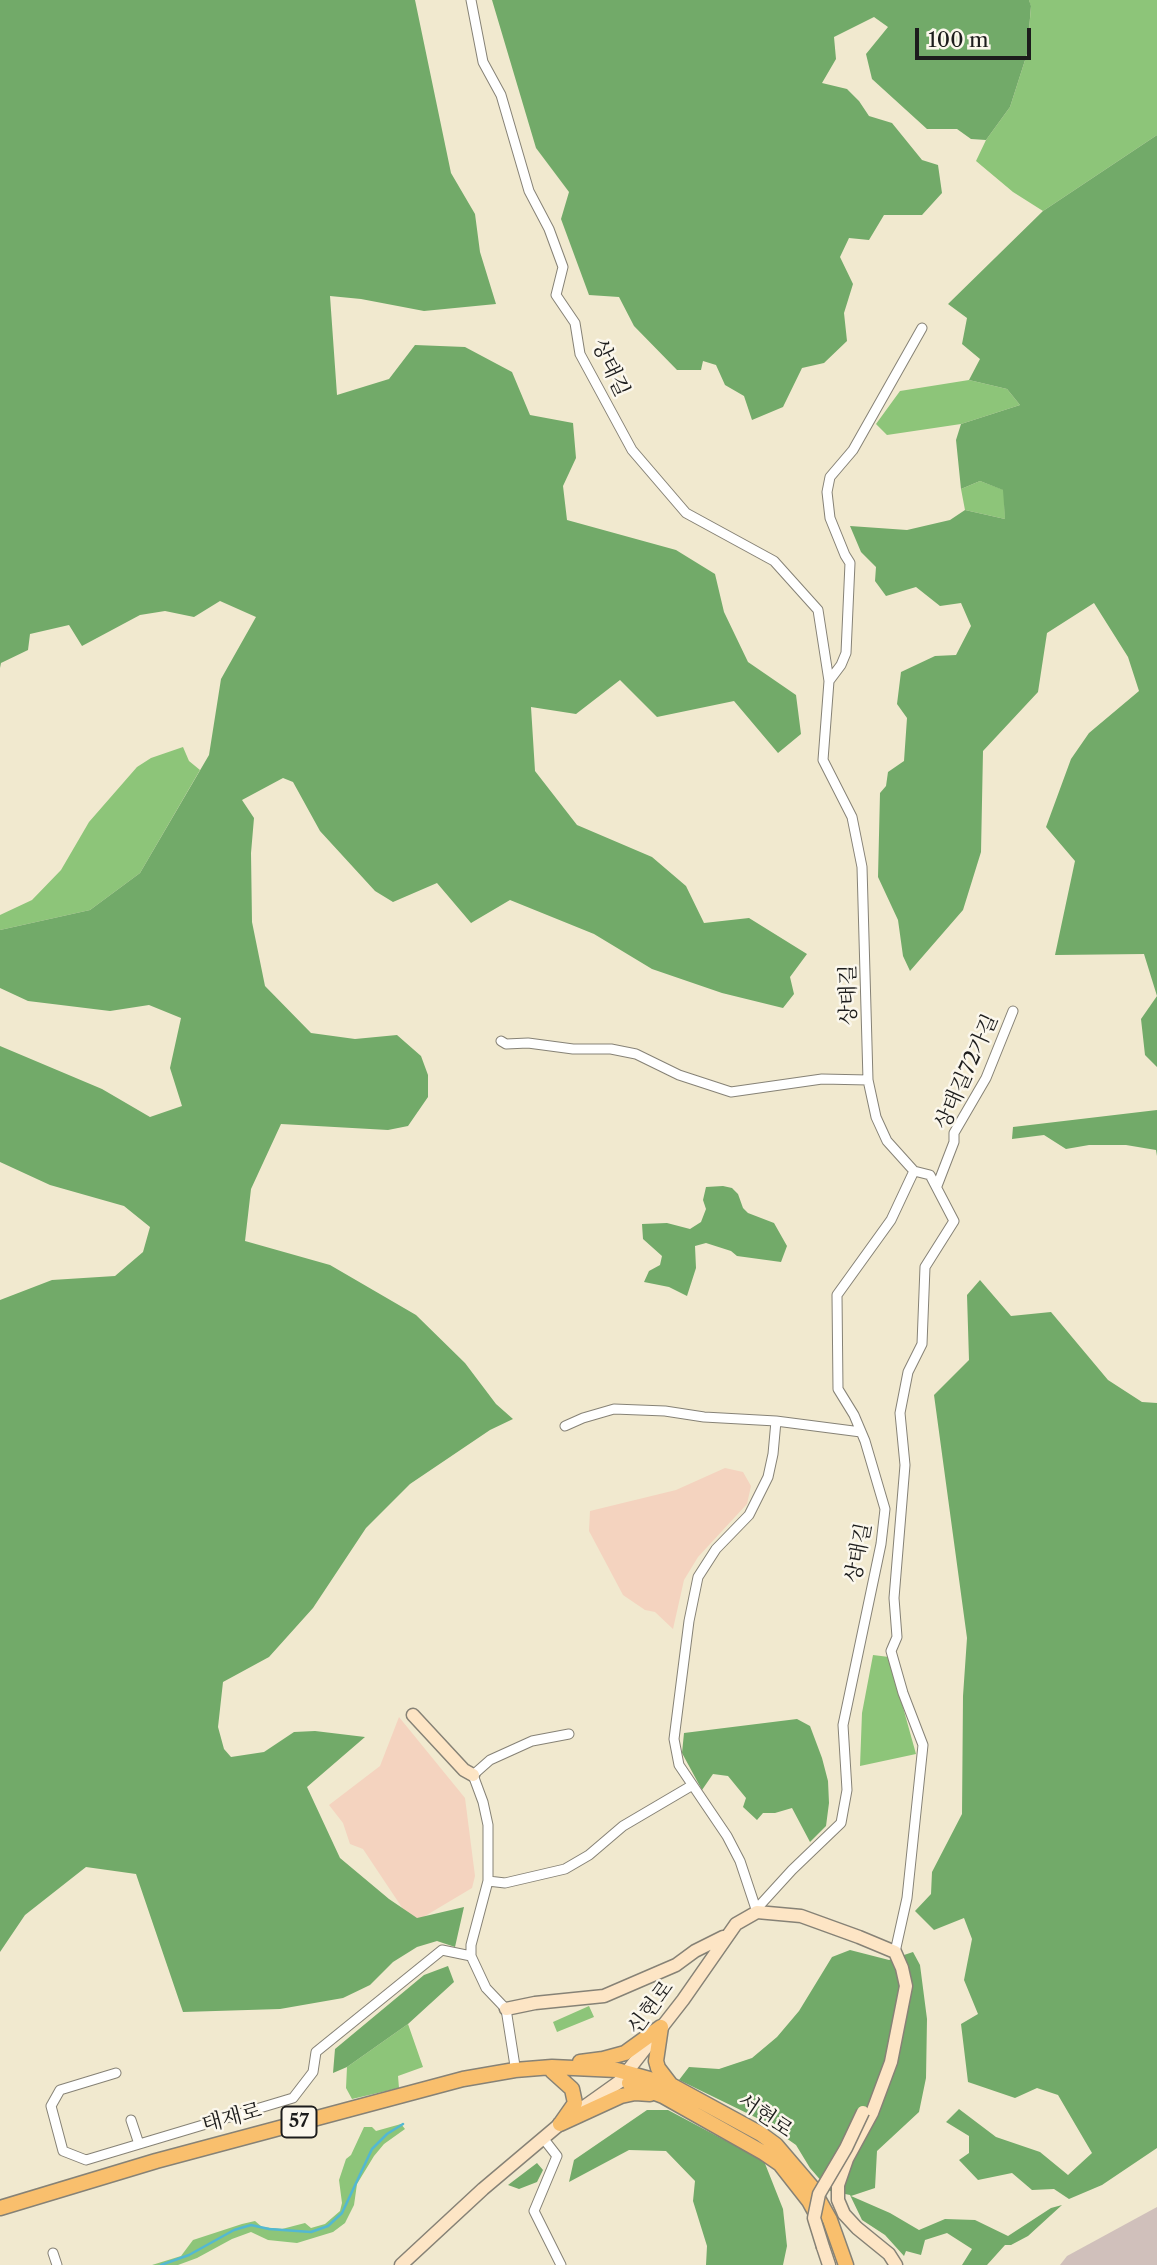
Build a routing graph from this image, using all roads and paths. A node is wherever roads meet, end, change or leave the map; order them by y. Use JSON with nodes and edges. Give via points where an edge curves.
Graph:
{"nodes":[{"id":1,"x":471,"y":0,"type":"edge"},
{"id":2,"x":922,"y":328,"type":"dead end"},
{"id":3,"x":829,"y":681,"type":"junction"},
{"id":4,"x":1013,"y":1011,"type":"dead end"},
{"id":5,"x":501,"y":1041,"type":"dead end"},
{"id":6,"x":868,"y":1080,"type":"junction"},
{"id":7,"x":914,"y":1171,"type":"junction"},
{"id":8,"x":937,"y":1186,"type":"junction"},
{"id":9,"x":776,"y":1421,"type":"junction"},
{"id":10,"x":565,"y":1426,"type":"dead end"},
{"id":11,"x":861,"y":1432,"type":"junction"},
{"id":12,"x":881,"y":1496,"type":"junction"},
{"id":13,"x":900,"y":1498,"type":"junction"},
{"id":14,"x":413,"y":1715,"type":"dead end"},
{"id":15,"x":569,"y":1734,"type":"dead end"},
{"id":16,"x":473,"y":1774,"type":"junction"},
{"id":17,"x":691,"y":1786,"type":"junction"},
{"id":18,"x":488,"y":1881,"type":"junction"},
{"id":19,"x":757,"y":1912,"type":"junction"},
{"id":20,"x":727,"y":1936,"type":"junction"},
{"id":21,"x":895,"y":1952,"type":"junction"},
{"id":22,"x":471,"y":1956,"type":"junction"},
{"id":23,"x":676,"y":1965,"type":"junction"},
{"id":24,"x":697,"y":1979,"type":"junction"},
{"id":25,"x":506,"y":2009,"type":"junction"},
{"id":26,"x":899,"y":2024,"type":"junction"},
{"id":27,"x":660,"y":2027,"type":"junction"},
{"id":28,"x":515,"y":2066,"type":"junction"},
{"id":29,"x":549,"y":2068,"type":"junction"},
{"id":30,"x":116,"y":2073,"type":"dead end"},
{"id":31,"x":602,"y":2073,"type":"joint"},
{"id":32,"x":624,"y":2077,"type":"junction"},
{"id":33,"x":463,"y":2078,"type":"junction"},
{"id":34,"x":667,"y":2091,"type":"junction"},
{"id":35,"x":131,"y":2120,"type":"dead end"},
{"id":36,"x":560,"y":2124,"type":"junction"},
{"id":37,"x":543,"y":2138,"type":"junction"},
{"id":38,"x":139,"y":2144,"type":"junction"},
{"id":39,"x":0,"y":2208,"type":"edge"},
{"id":40,"x":0,"y":2213,"type":"edge"},
{"id":41,"x":53,"y":2253,"type":"dead end"},
{"id":42,"x":409,"y":2263,"type":"edge"},
{"id":43,"x":57,"y":2265,"type":"edge"},
{"id":44,"x":561,"y":2265,"type":"edge"},
{"id":45,"x":828,"y":2265,"type":"edge"},
{"id":46,"x":836,"y":2265,"type":"edge"},
{"id":47,"x":846,"y":2265,"type":"edge"},
{"id":48,"x":896,"y":2265,"type":"edge"}],
"edges":[{"from":1,"to":3,"type":"street","name":"상태길","via":[[483,62],[501,95],[528,191],[564,267],[556,295],[575,323],[579,354],[632,450],[686,513],[774,561],[818,610]]},
{"from":2,"to":3,"type":"street","name":"상태길","via":[[853,450],[830,477],[830,518],[850,563],[846,653]]},
{"from":3,"to":6,"type":"street","name":"상태길","via":[[823,760],[852,817],[862,867]]},
{"from":4,"to":8,"type":"street","name":"상태길72가길","via":[[986,1078],[954,1133]]},
{"from":5,"to":6,"type":"street","via":[[636,1054],[679,1076],[731,1092],[801,1081]]},
{"from":6,"to":7,"type":"street","name":"상태길","via":[[887,1141]]},
{"from":7,"to":8,"type":"street","via":[[930,1175]]},
{"from":7,"to":11,"type":"street","name":"상태길","via":[[891,1220],[837,1295],[838,1389]]},
{"from":8,"to":13,"type":"street","via":[[954,1221],[925,1267],[922,1344],[908,1373],[900,1413],[905,1465]]},
{"from":9,"to":10,"type":"street","via":[[614,1409]]},
{"from":9,"to":11,"type":"street"},
{"from":9,"to":17,"type":"street","via":[[768,1477],[749,1515],[716,1549],[698,1577],[674,1739],[679,1765]]},
{"from":11,"to":12,"type":"street","name":"상태길"},
{"from":12,"to":13,"type":"street"},
{"from":12,"to":19,"type":"street","name":"상태길","via":[[885,1509],[881,1544],[843,1725],[847,1790],[841,1823]]},
{"from":13,"to":21,"type":"street","via":[[894,1598],[897,1637],[891,1651],[923,1745],[907,1898]]},
{"from":14,"to":16,"type":"main road"},
{"from":15,"to":16,"type":"street","via":[[532,1741],[490,1759]]},
{"from":16,"to":18,"type":"street","via":[[488,1825]]},
{"from":17,"to":18,"type":"street","via":[[623,1826],[565,1869],[505,1882]]},
{"from":17,"to":19,"type":"street","via":[[727,1836]]},
{"from":18,"to":22,"type":"street"},
{"from":19,"to":20,"type":"main road","name":"신현로","via":[[736,1924]]},
{"from":19,"to":21,"type":"main road","via":[[801,1916]]},
{"from":20,"to":23,"type":"main road"},
{"from":20,"to":24,"type":"main road","name":"신현로"},
{"from":21,"to":26,"type":"main road","via":[[906,1986]]},
{"from":22,"to":25,"type":"street","via":[[486,1988]]},
{"from":22,"to":38,"type":"street","via":[[442,1950],[316,2052],[313,2072],[292,2098]]},
{"from":23,"to":24,"type":"main road"},
{"from":23,"to":25,"type":"main road","via":[[604,1996]]},
{"from":24,"to":27,"type":"main road","name":"신현로"},
{"from":25,"to":28,"type":"street"},
{"from":26,"to":45,"type":"main road","bridge":true,"via":[[863,2112],[819,2194],[814,2218]]},
{"from":26,"to":48,"type":"main road","via":[[872,2113],[838,2185],[844,2214]]},
{"from":27,"to":29,"type":"main road","via":[[614,2057]]},
{"from":27,"to":32,"type":"main road","name":"신현로"},
{"from":27,"to":34,"type":"main road","via":[[656,2061]]},
{"from":28,"to":29,"type":"main road"},
{"from":28,"to":33,"type":"main road"},
{"from":29,"to":31,"type":"main road","name":"태재로","number":"57"},
{"from":29,"to":33,"type":"main road","name":"태재로","number":"57"},
{"from":29,"to":36,"type":"main road","via":[[572,2089],[575,2103]]},
{"from":29,"to":40,"type":"main road","name":"태재로","number":"57","via":[[472,2081],[158,2165]]},
{"from":30,"to":38,"type":"street","via":[[60,2090],[51,2106],[63,2151],[86,2160]]},
{"from":31,"to":32,"type":"main road","name":"서현로","number":"57"},
{"from":32,"to":34,"type":"main road","name":"서현로","number":"57"},
{"from":32,"to":36,"type":"main road","name":"신현로"},
{"from":33,"to":39,"type":"main road","name":"태재로","number":"57"},
{"from":34,"to":36,"type":"main road","via":[[621,2096]]},
{"from":34,"to":46,"type":"main road","name":"서현로","number":"57","via":[[780,2164],[809,2201]]},
{"from":34,"to":47,"type":"main road","name":"서현로","number":"57","via":[[761,2134],[789,2159],[830,2220]]},
{"from":35,"to":38,"type":"street"},
{"from":36,"to":37,"type":"main road","name":"신현로"},
{"from":37,"to":42,"type":"main road","name":"신현로","via":[[483,2189]]},
{"from":37,"to":44,"type":"street","via":[[557,2156],[534,2211]]},
{"from":41,"to":43,"type":"street"}]}
